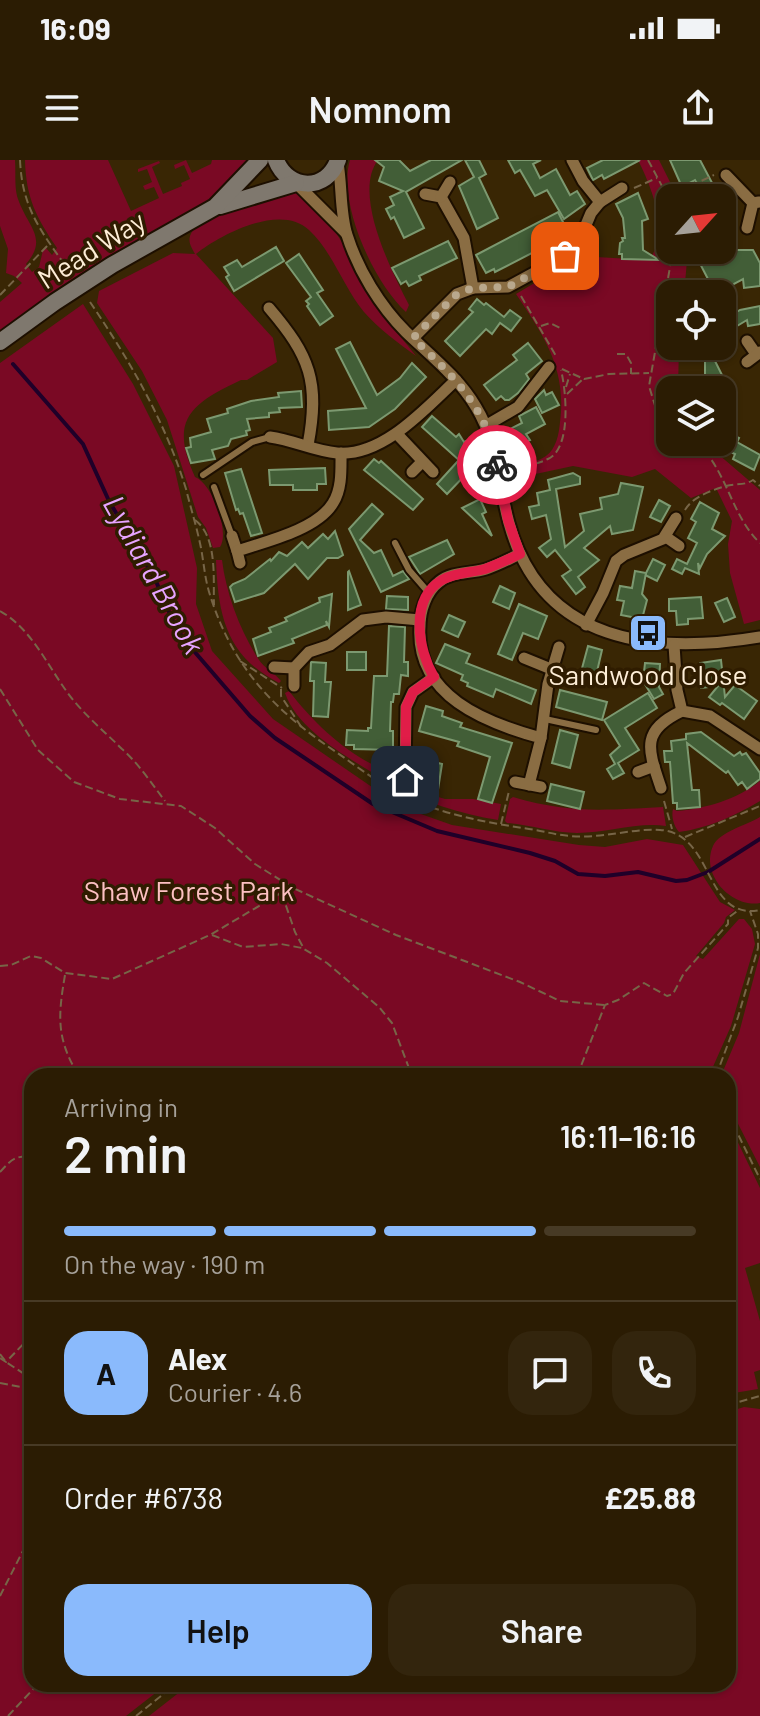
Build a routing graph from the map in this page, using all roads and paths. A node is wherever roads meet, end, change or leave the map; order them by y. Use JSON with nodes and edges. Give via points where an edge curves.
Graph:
{"nodes":[{"id":1,"x":20,"y":160,"type":"edge"},
{"id":2,"x":260,"y":160,"type":"edge"},
{"id":3,"x":276,"y":160,"type":"edge"},
{"id":4,"x":572,"y":160,"type":"edge"},
{"id":5,"x":648,"y":160,"type":"edge"},
{"id":6,"x":339,"y":161,"type":"edge"},
{"id":7,"x":726,"y":175,"type":"joint"},
{"id":8,"x":658,"y":177,"type":"junction"},
{"id":9,"x":450,"y":182,"type":"dead end"},
{"id":10,"x":296,"y":183,"type":"junction"},
{"id":11,"x":662,"y":184,"type":"edge"},
{"id":12,"x":694,"y":184,"type":"edge"},
{"id":13,"x":622,"y":188,"type":"joint"},
{"id":14,"x":425,"y":194,"type":"dead end"},
{"id":15,"x":441,"y":197,"type":"junction"},
{"id":16,"x":600,"y":202,"type":"junction"},
{"id":17,"x":756,"y":202,"type":"edge"},
{"id":18,"x":215,"y":207,"type":"junction"},
{"id":19,"x":747,"y":228,"type":"dead end"},
{"id":20,"x":346,"y":233,"type":"junction"},
{"id":21,"x":49,"y":244,"type":"junction"},
{"id":22,"x":670,"y":264,"type":"edge"},
{"id":23,"x":65,"y":265,"type":"dead end"},
{"id":24,"x":473,"y":288,"type":"junction"},
{"id":25,"x":0,"y":295,"type":"edge"},
{"id":26,"x":269,"y":308,"type":"dead end"},
{"id":27,"x":540,"y":327,"type":"dead end"},
{"id":28,"x":560,"y":328,"type":"dead end"},
{"id":29,"x":413,"y":338,"type":"junction"},
{"id":30,"x":747,"y":341,"type":"dead end"},
{"id":31,"x":0,"y":342,"type":"edge"},
{"id":32,"x":617,"y":354,"type":"dead end"},
{"id":33,"x":754,"y":356,"type":"edge"},
{"id":34,"x":555,"y":368,"type":"joint"},
{"id":35,"x":571,"y":373,"type":"junction"},
{"id":36,"x":650,"y":373,"type":"junction"},
{"id":37,"x":631,"y":374,"type":"junction"},
{"id":38,"x":584,"y":379,"type":"junction"},
{"id":39,"x":456,"y":380,"type":"junction"},
{"id":40,"x":565,"y":390,"type":"dead end"},
{"id":41,"x":565,"y":396,"type":"dead end"},
{"id":42,"x":656,"y":410,"type":"edge"},
{"id":43,"x":487,"y":425,"type":"junction"},
{"id":44,"x":397,"y":434,"type":"junction"},
{"id":45,"x":270,"y":437,"type":"joint"},
{"id":46,"x":308,"y":445,"type":"junction"},
{"id":47,"x":341,"y":453,"type":"junction"},
{"id":48,"x":709,"y":456,"type":"edge"},
{"id":49,"x":422,"y":462,"type":"junction"},
{"id":50,"x":412,"y":472,"type":"dead end"},
{"id":51,"x":433,"y":472,"type":"dead end"},
{"id":52,"x":203,"y":475,"type":"dead end"},
{"id":53,"x":726,"y":486,"type":"junction"},
{"id":54,"x":760,"y":486,"type":"edge"},
{"id":55,"x":214,"y":487,"type":"dead end"},
{"id":56,"x":676,"y":518,"type":"joint"},
{"id":57,"x":194,"y":519,"type":"dead end"},
{"id":58,"x":232,"y":536,"type":"joint"},
{"id":59,"x":666,"y":537,"type":"junction"},
{"id":60,"x":395,"y":543,"type":"dead end"},
{"id":61,"x":760,"y":543,"type":"edge"},
{"id":62,"x":679,"y":546,"type":"dead end"},
{"id":63,"x":520,"y":554,"type":"junction"},
{"id":64,"x":429,"y":593,"type":"junction"},
{"id":65,"x":214,"y":608,"type":"dead end"},
{"id":66,"x":0,"y":611,"type":"edge"},
{"id":67,"x":420,"y":620,"type":"junction"},
{"id":68,"x":586,"y":625,"type":"junction"},
{"id":69,"x":760,"y":637,"type":"edge"},
{"id":70,"x":674,"y":645,"type":"junction"},
{"id":71,"x":559,"y":647,"type":"dead end"},
{"id":72,"x":524,"y":658,"type":"dead end"},
{"id":73,"x":274,"y":667,"type":"dead end"},
{"id":74,"x":294,"y":668,"type":"junction"},
{"id":75,"x":551,"y":669,"type":"junction"},
{"id":76,"x":434,"y":677,"type":"junction"},
{"id":77,"x":287,"y":687,"type":"joint"},
{"id":78,"x":0,"y":689,"type":"edge"},
{"id":79,"x":682,"y":711,"type":"junction"},
{"id":80,"x":545,"y":719,"type":"junction"},
{"id":81,"x":303,"y":730,"type":"dead end"},
{"id":82,"x":596,"y":730,"type":"dead end"},
{"id":83,"x":541,"y":738,"type":"junction"},
{"id":84,"x":760,"y":749,"type":"edge"},
{"id":85,"x":405,"y":765,"type":"junction"},
{"id":86,"x":387,"y":766,"type":"dead end"},
{"id":87,"x":654,"y":766,"type":"junction"},
{"id":88,"x":638,"y":772,"type":"dead end"},
{"id":89,"x":405,"y":780,"type":"dead end"},
{"id":90,"x":515,"y":782,"type":"joint"},
{"id":91,"x":661,"y":788,"type":"joint"},
{"id":92,"x":166,"y":802,"type":"junction"},
{"id":93,"x":760,"y":806,"type":"edge"},
{"id":94,"x":501,"y":825,"type":"dead end"},
{"id":95,"x":672,"y":831,"type":"dead end"},
{"id":96,"x":287,"y":884,"type":"junction"},
{"id":97,"x":281,"y":893,"type":"junction"},
{"id":98,"x":741,"y":908,"type":"junction"},
{"id":99,"x":760,"y":910,"type":"edge"},
{"id":100,"x":750,"y":911,"type":"junction"},
{"id":101,"x":210,"y":935,"type":"junction"},
{"id":102,"x":304,"y":949,"type":"junction"},
{"id":103,"x":0,"y":966,"type":"edge"},
{"id":104,"x":65,"y":973,"type":"junction"},
{"id":105,"x":605,"y":1005,"type":"junction"},
{"id":106,"x":75,"y":1068,"type":"edge"},
{"id":107,"x":409,"y":1068,"type":"edge"},
{"id":108,"x":580,"y":1068,"type":"edge"},
{"id":109,"x":719,"y":1068,"type":"edge"},
{"id":110,"x":736,"y":1130,"type":"edge"},
{"id":111,"x":24,"y":1156,"type":"edge"},
{"id":112,"x":0,"y":1172,"type":"edge"},
{"id":113,"x":760,"y":1179,"type":"edge"},
{"id":114,"x":24,"y":1343,"type":"edge"},
{"id":115,"x":0,"y":1356,"type":"edge"},
{"id":116,"x":6,"y":1362,"type":"junction"},
{"id":117,"x":24,"y":1374,"type":"edge"},
{"id":118,"x":0,"y":1383,"type":"edge"},
{"id":119,"x":24,"y":1388,"type":"edge"},
{"id":120,"x":760,"y":1396,"type":"edge"},
{"id":121,"x":736,"y":1403,"type":"edge"},
{"id":122,"x":24,"y":1549,"type":"edge"},
{"id":123,"x":0,"y":1596,"type":"edge"},
{"id":124,"x":30,"y":1692,"type":"edge"},
{"id":125,"x":166,"y":1692,"type":"edge"},
{"id":126,"x":8,"y":1716,"type":"edge"},
{"id":127,"x":136,"y":1716,"type":"edge"}],
"edges":[{"from":1,"to":21,"type":"path","via":[[26,203]]},
{"from":2,"to":18,"type":"main road","name":"Mead Way"},
{"from":3,"to":10,"type":"main road"},
{"from":4,"to":16,"type":"street"},
{"from":5,"to":8,"type":"path"},
{"from":6,"to":10,"type":"main road","name":"Mead Way","via":[[324,180]]},
{"from":6,"to":20,"type":"street"},
{"from":7,"to":12,"type":"path"},
{"from":7,"to":17,"type":"street"},
{"from":8,"to":11,"type":"path"},
{"from":8,"to":13,"type":"path","via":[[638,188]]},
{"from":9,"to":15,"type":"street"},
{"from":10,"to":18,"type":"main road","name":"Mead Way"},
{"from":10,"to":20,"type":"street"},
{"from":13,"to":16,"type":"street"},
{"from":14,"to":15,"type":"street"},
{"from":15,"to":24,"type":"street","via":[[464,238]]},
{"from":16,"to":24,"type":"street","via":[[578,244],[565,256],[508,287]]},
{"from":17,"to":19,"type":"street"},
{"from":18,"to":31,"type":"main road","name":"Mead Way","via":[[112,265]]},
{"from":20,"to":29,"type":"street","via":[[373,290]]},
{"from":21,"to":23,"type":"path"},
{"from":21,"to":25,"type":"path"},
{"from":22,"to":36,"type":"path"},
{"from":24,"to":29,"type":"street","via":[[447,301]]},
{"from":26,"to":46,"type":"street","via":[[294,338],[311,378],[314,408]]},
{"from":27,"to":28,"type":"path","via":[[550,323]]},
{"from":29,"to":39,"type":"street"},
{"from":30,"to":33,"type":"street"},
{"from":32,"to":37,"type":"path","via":[[626,353]]},
{"from":34,"to":35,"type":"path"},
{"from":34,"to":43,"type":"street","via":[[518,407]]},
{"from":35,"to":38,"type":"path"},
{"from":35,"to":40,"type":"path"},
{"from":36,"to":37,"type":"path"},
{"from":36,"to":42,"type":"path"},
{"from":37,"to":38,"type":"path"},
{"from":38,"to":41,"type":"path"},
{"from":39,"to":43,"type":"street"},
{"from":39,"to":44,"type":"street"},
{"from":43,"to":63,"type":"street"},
{"from":44,"to":47,"type":"street"},
{"from":44,"to":49,"type":"street"},
{"from":45,"to":46,"type":"street"},
{"from":45,"to":52,"type":"lane","via":[[246,445]]},
{"from":46,"to":47,"type":"street"},
{"from":47,"to":58,"type":"street","via":[[338,492],[328,510],[238,557]]},
{"from":48,"to":53,"type":"path"},
{"from":49,"to":50,"type":"street"},
{"from":49,"to":51,"type":"street"},
{"from":53,"to":54,"type":"path","via":[[753,480]]},
{"from":53,"to":56,"type":"path","via":[[692,500]]},
{"from":53,"to":61,"type":"path"},
{"from":55,"to":58,"type":"lane"},
{"from":56,"to":59,"type":"street"},
{"from":57,"to":65,"type":"path","via":[[212,555]]},
{"from":59,"to":62,"type":"street"},
{"from":59,"to":68,"type":"street","via":[[616,561]]},
{"from":60,"to":64,"type":"lane"},
{"from":63,"to":64,"type":"street","via":[[446,578]]},
{"from":63,"to":68,"type":"street","via":[[549,596]]},
{"from":64,"to":67,"type":"street"},
{"from":66,"to":92,"type":"path","via":[[27,634],[74,701]]},
{"from":67,"to":74,"type":"street","via":[[363,620],[330,645],[309,652]]},
{"from":67,"to":76,"type":"street","via":[[420,645]]},
{"from":68,"to":70,"type":"street","via":[[619,638]]},
{"from":69,"to":70,"type":"street"},
{"from":70,"to":79,"type":"street"},
{"from":71,"to":75,"type":"street"},
{"from":72,"to":75,"type":"street"},
{"from":73,"to":74,"type":"street"},
{"from":74,"to":77,"type":"street"},
{"from":75,"to":80,"type":"street"},
{"from":76,"to":83,"type":"street","via":[[478,717]]},
{"from":76,"to":85,"type":"street","via":[[408,701]]},
{"from":77,"to":81,"type":"path","via":[[281,696]]},
{"from":78,"to":92,"type":"path","via":[[38,750],[74,782],[120,799]]},
{"from":79,"to":84,"type":"street","via":[[710,716]]},
{"from":79,"to":87,"type":"street","via":[[651,736]]},
{"from":80,"to":82,"type":"lane"},
{"from":80,"to":83,"type":"street"},
{"from":83,"to":90,"type":"street","via":[[535,786]]},
{"from":85,"to":86,"type":"street"},
{"from":85,"to":89,"type":"street"},
{"from":87,"to":88,"type":"street"},
{"from":87,"to":91,"type":"street"},
{"from":90,"to":94,"type":"path"},
{"from":91,"to":95,"type":"path"},
{"from":92,"to":96,"type":"path","via":[[194,812]]},
{"from":93,"to":98,"type":"path","via":[[684,838],[702,858],[723,899]]},
{"from":96,"to":97,"type":"path"},
{"from":96,"to":105,"type":"path","via":[[560,1001]]},
{"from":97,"to":101,"type":"path"},
{"from":97,"to":102,"type":"path"},
{"from":98,"to":100,"type":"path"},
{"from":98,"to":105,"type":"path","via":[[684,973],[673,994],[644,983]]},
{"from":99,"to":100,"type":"path"},
{"from":100,"to":109,"type":"path","via":[[758,948]]},
{"from":101,"to":102,"type":"path","via":[[243,947],[281,944]]},
{"from":101,"to":104,"type":"path","via":[[112,979]]},
{"from":102,"to":107,"type":"path","via":[[379,1007],[392,1023]]},
{"from":103,"to":104,"type":"path","via":[[31,956]]},
{"from":104,"to":106,"type":"path","via":[[60,1033]]},
{"from":105,"to":108,"type":"path"},
{"from":110,"to":113,"type":"path"},
{"from":111,"to":112,"type":"path","via":[[11,1159]]},
{"from":114,"to":116,"type":"path"},
{"from":115,"to":116,"type":"path"},
{"from":116,"to":117,"type":"path"},
{"from":118,"to":119,"type":"path"},
{"from":120,"to":121,"type":"path"},
{"from":122,"to":123,"type":"path"},
{"from":124,"to":126,"type":"path"},
{"from":125,"to":127,"type":"path"}]}
